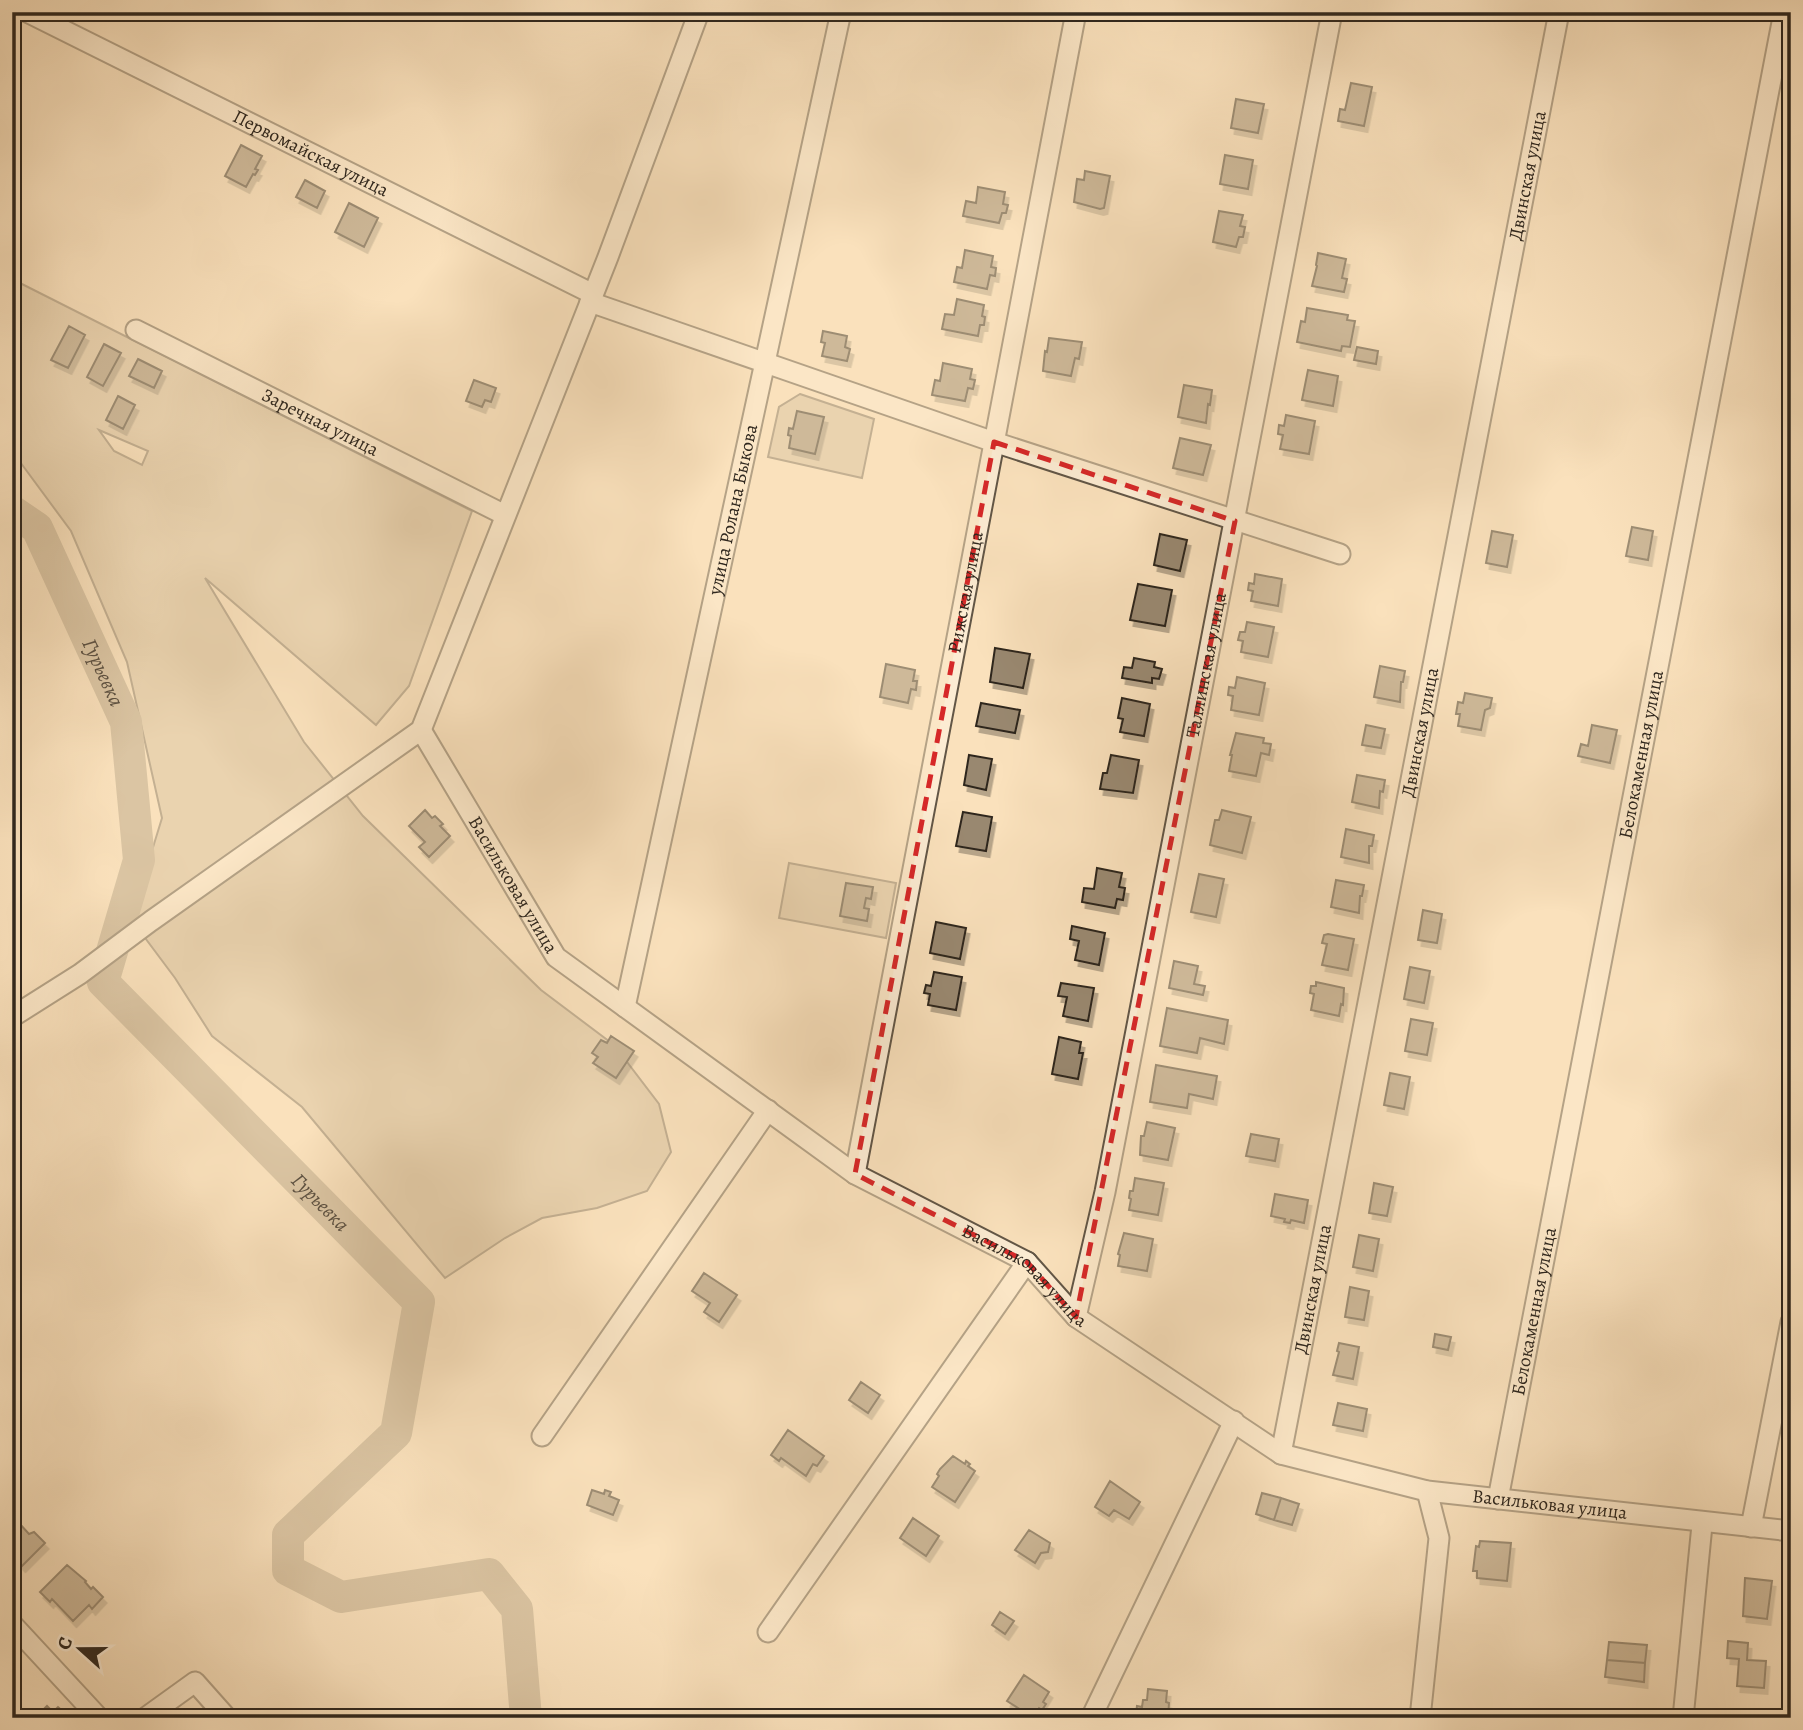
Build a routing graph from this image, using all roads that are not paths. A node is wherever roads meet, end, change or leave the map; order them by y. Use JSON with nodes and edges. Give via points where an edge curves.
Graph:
{"nodes":[{"id":1,"x":27,"y":12,"type":"edge"},
{"id":2,"x":699,"y":12,"type":"edge"},
{"id":3,"x":841,"y":12,"type":"edge"},
{"id":4,"x":1076,"y":12,"type":"edge"},
{"id":5,"x":1332,"y":12,"type":"edge"},
{"id":6,"x":1559,"y":12,"type":"edge"},
{"id":7,"x":1784,"y":12,"type":"edge"},
{"id":8,"x":592,"y":298,"type":"junction"},
{"id":9,"x":136,"y":330,"type":"dead end"},
{"id":10,"x":765,"y":363,"type":"junction"},
{"id":11,"x":995,"y":442,"type":"junction"},
{"id":12,"x":505,"y":515,"type":"junction"},
{"id":13,"x":1235,"y":521,"type":"junction"},
{"id":14,"x":1340,"y":554,"type":"dead end"},
{"id":15,"x":421,"y":730,"type":"junction"},
{"id":16,"x":625,"y":1007,"type":"junction"},
{"id":17,"x":12,"y":1017,"type":"edge"},
{"id":18,"x":768,"y":1110,"type":"junction"},
{"id":19,"x":855,"y":1174,"type":"junction"},
{"id":20,"x":1027,"y":1262,"type":"junction"},
{"id":21,"x":1076,"y":1317,"type":"junction"},
{"id":22,"x":1791,"y":1322,"type":"edge"},
{"id":23,"x":1234,"y":1421,"type":"junction"},
{"id":24,"x":542,"y":1436,"type":"dead end"},
{"id":25,"x":1281,"y":1454,"type":"junction"},
{"id":26,"x":1427,"y":1491,"type":"junction"},
{"id":27,"x":1498,"y":1499,"type":"junction"},
{"id":28,"x":1702,"y":1525,"type":"dead end"},
{"id":29,"x":1751,"y":1527,"type":"junction"},
{"id":30,"x":1791,"y":1531,"type":"edge"},
{"id":31,"x":12,"y":1624,"type":"edge"},
{"id":32,"x":768,"y":1632,"type":"dead end"},
{"id":33,"x":99,"y":1718,"type":"edge"},
{"id":34,"x":145,"y":1718,"type":"edge"},
{"id":35,"x":227,"y":1718,"type":"edge"},
{"id":36,"x":1091,"y":1718,"type":"edge"},
{"id":37,"x":1420,"y":1718,"type":"edge"},
{"id":38,"x":1683,"y":1718,"type":"edge"}],
"edges":[{"from":1,"to":8,"type":"street","name":"Первомайская улица"},
{"from":2,"to":8,"type":"street"},
{"from":3,"to":10,"type":"street","name":"улица Ролана Быкова"},
{"from":4,"to":11,"type":"street","name":"Рижская улица"},
{"from":5,"to":13,"type":"street","name":"Таллинская улица"},
{"from":6,"to":25,"type":"street","name":"Двинская улица"},
{"from":7,"to":27,"type":"street","name":"Белокаменная улица"},
{"from":8,"to":10,"type":"street","name":"Первомайская улица"},
{"from":8,"to":12,"type":"street"},
{"from":9,"to":12,"type":"street","name":"Заречная улица"},
{"from":10,"to":11,"type":"street","name":"Первомайская улица"},
{"from":10,"to":16,"type":"street","name":"улица Ролана Быкова"},
{"from":11,"to":13,"type":"street","name":"Первомайская улица"},
{"from":11,"to":19,"type":"street","name":"Рижская улица"},
{"from":12,"to":15,"type":"street"},
{"from":13,"to":14,"type":"street","name":"Первомайская улица"},
{"from":13,"to":21,"type":"street","name":"Таллинская улица","via":[[1108,1178]]},
{"from":15,"to":16,"type":"street","name":"Васильковая улица","via":[[556,957]]},
{"from":15,"to":17,"type":"street","via":[[80,974]]},
{"from":16,"to":18,"type":"street","name":"Васильковая улица"},
{"from":18,"to":19,"type":"street","name":"Васильковая улица"},
{"from":18,"to":24,"type":"street"},
{"from":19,"to":20,"type":"street","name":"Васильковая улица"},
{"from":20,"to":21,"type":"street","name":"Васильковая улица"},
{"from":20,"to":32,"type":"street"},
{"from":21,"to":23,"type":"street","name":"Васильковая улица"},
{"from":22,"to":29,"type":"street"},
{"from":23,"to":25,"type":"street","name":"Васильковая улица"},
{"from":23,"to":36,"type":"street"},
{"from":25,"to":26,"type":"street","name":"Васильковая улица"},
{"from":26,"to":27,"type":"street","name":"Васильковая улица"},
{"from":26,"to":37,"type":"street","via":[[1439,1538]]},
{"from":27,"to":29,"type":"street","name":"Васильковая улица"},
{"from":28,"to":38,"type":"street"},
{"from":29,"to":30,"type":"street","name":"Васильковая улица"},
{"from":31,"to":33,"type":"street"},
{"from":34,"to":35,"type":"street","via":[[195,1682]]}]}
